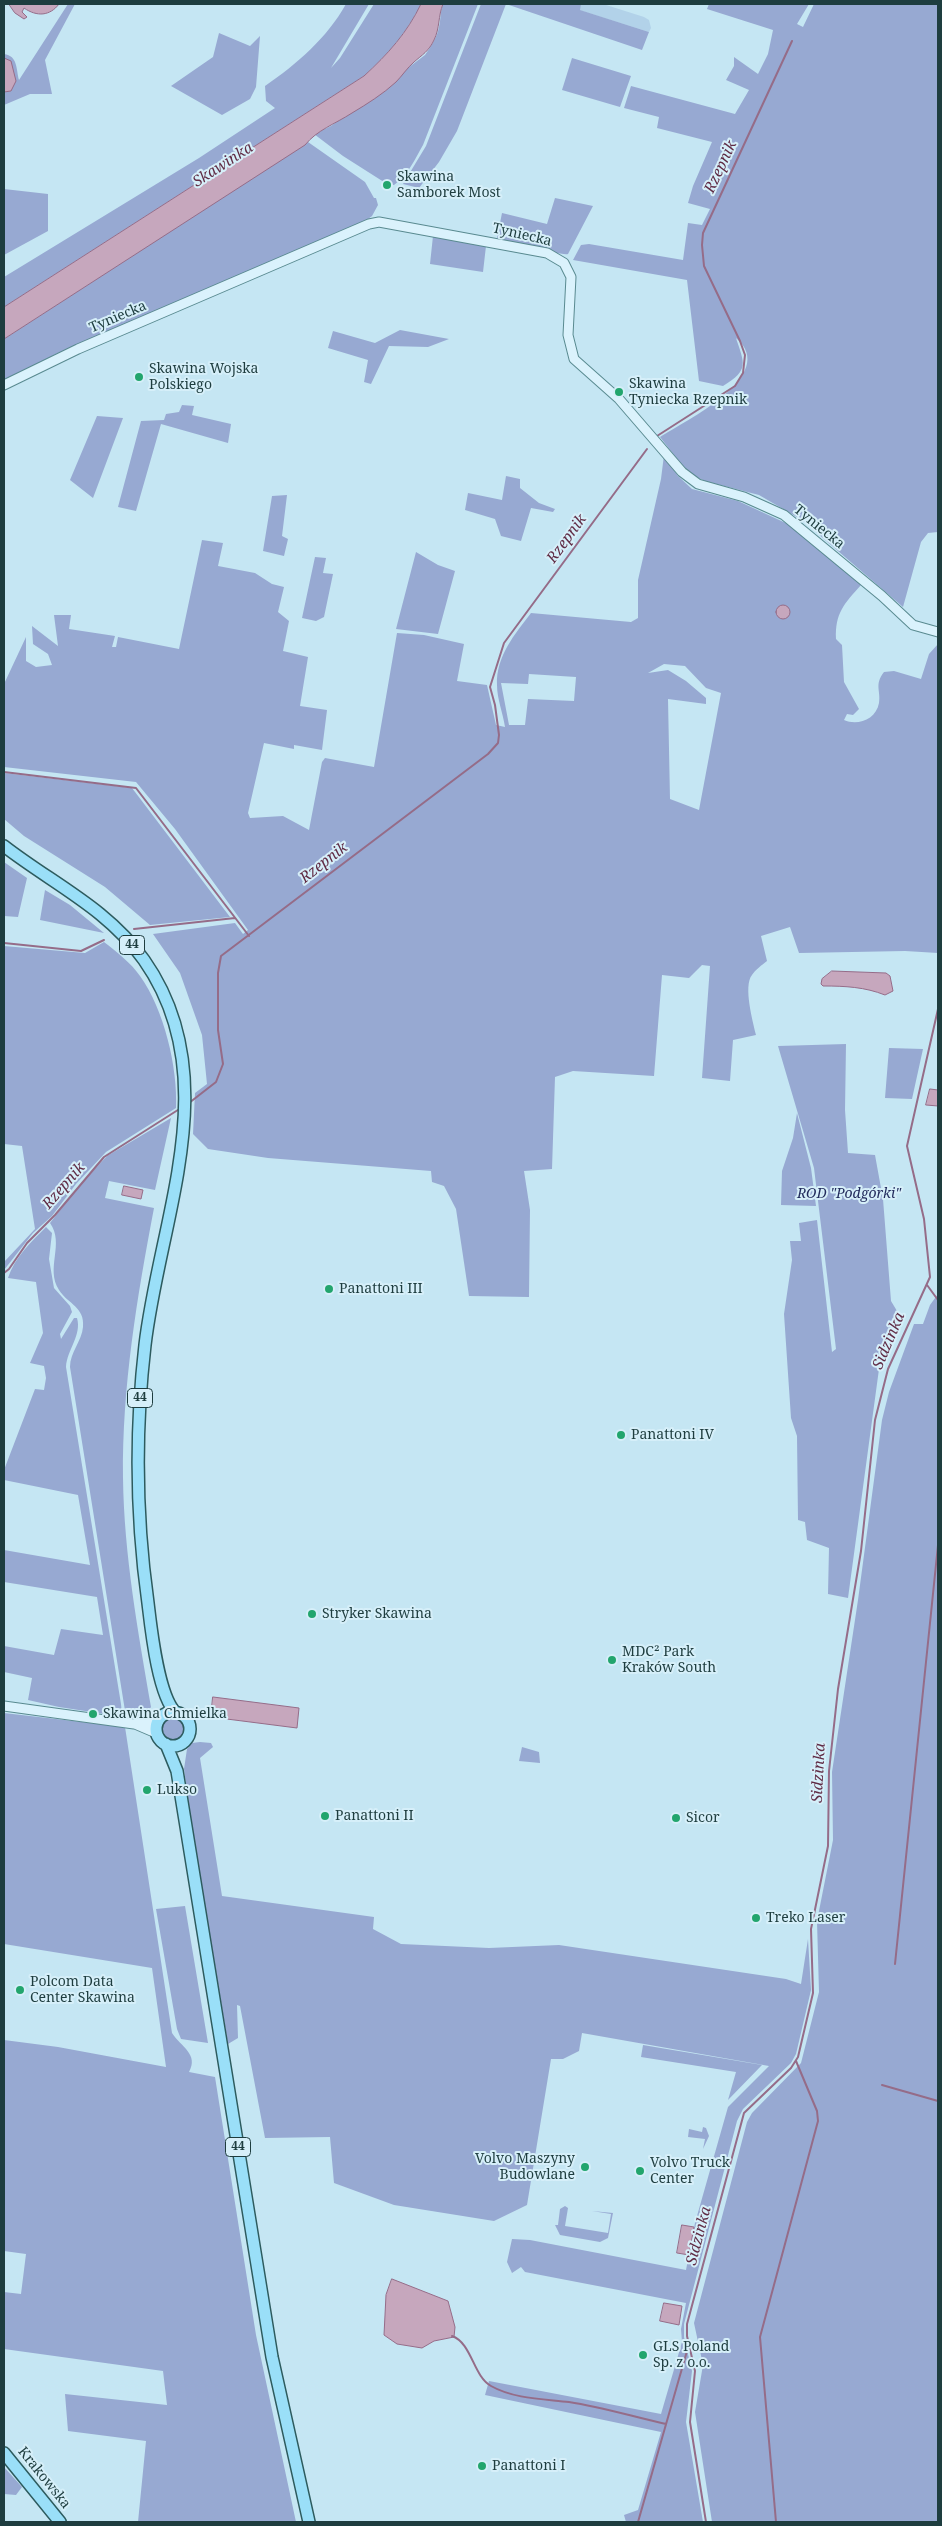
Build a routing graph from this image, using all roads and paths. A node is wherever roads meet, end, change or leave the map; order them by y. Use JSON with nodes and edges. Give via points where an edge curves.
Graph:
{"nodes":[{"id":1,"x":4,"y":385,"type":"edge"},
{"id":2,"x":938,"y":632,"type":"edge"},
{"id":3,"x":4,"y":846,"type":"edge"},
{"id":4,"x":162,"y":1684,"type":"junction"},
{"id":5,"x":4,"y":1706,"type":"edge"},
{"id":6,"x":176,"y":1713,"type":"junction"},
{"id":7,"x":161,"y":1718,"type":"junction"},
{"id":8,"x":134,"y":1724,"type":"junction"},
{"id":9,"x":156,"y":1733,"type":"junction"},
{"id":10,"x":166,"y":1744,"type":"junction"},
{"id":11,"x":181,"y":1744,"type":"junction"},
{"id":12,"x":177,"y":1771,"type":"junction"},
{"id":13,"x":4,"y":2453,"type":"edge"},
{"id":14,"x":60,"y":2522,"type":"edge"},
{"id":15,"x":309,"y":2522,"type":"edge"}],
"edges":[{"from":1,"to":2,"type":"street","name":"Tyniecka","via":[[78,348],[356,228],[379,222],[539,251],[561,260],[570,276],[568,335],[574,359],[620,399],[690,480],[744,497],[784,515],[914,625]]},
{"from":3,"to":4,"type":"main road","number":"44","via":[[98,910],[136,949],[161,990],[174,1020],[184,1062],[186,1115],[145,1345],[138,1442],[143,1565]]},
{"from":4,"to":6,"type":"main road","number":"44"},
{"from":4,"to":7,"type":"main road","number":"44"},
{"from":5,"to":8,"type":"street"},
{"from":6,"to":7,"type":"main road"},
{"from":6,"to":11,"type":"main road","number":"44","via":[[186,1719],[189,1728],[187,1738]]},
{"from":7,"to":8,"type":"street"},
{"from":7,"to":9,"type":"main road","number":"44"},
{"from":8,"to":9,"type":"street"},
{"from":9,"to":10,"type":"main road","number":"44"},
{"from":10,"to":11,"type":"main road"},
{"from":10,"to":12,"type":"main road","number":"44"},
{"from":11,"to":12,"type":"main road","number":"44"},
{"from":12,"to":15,"type":"main road","number":"44","via":[[271,2348]]},
{"from":13,"to":14,"type":"main road","name":"Krakowska"}]}
